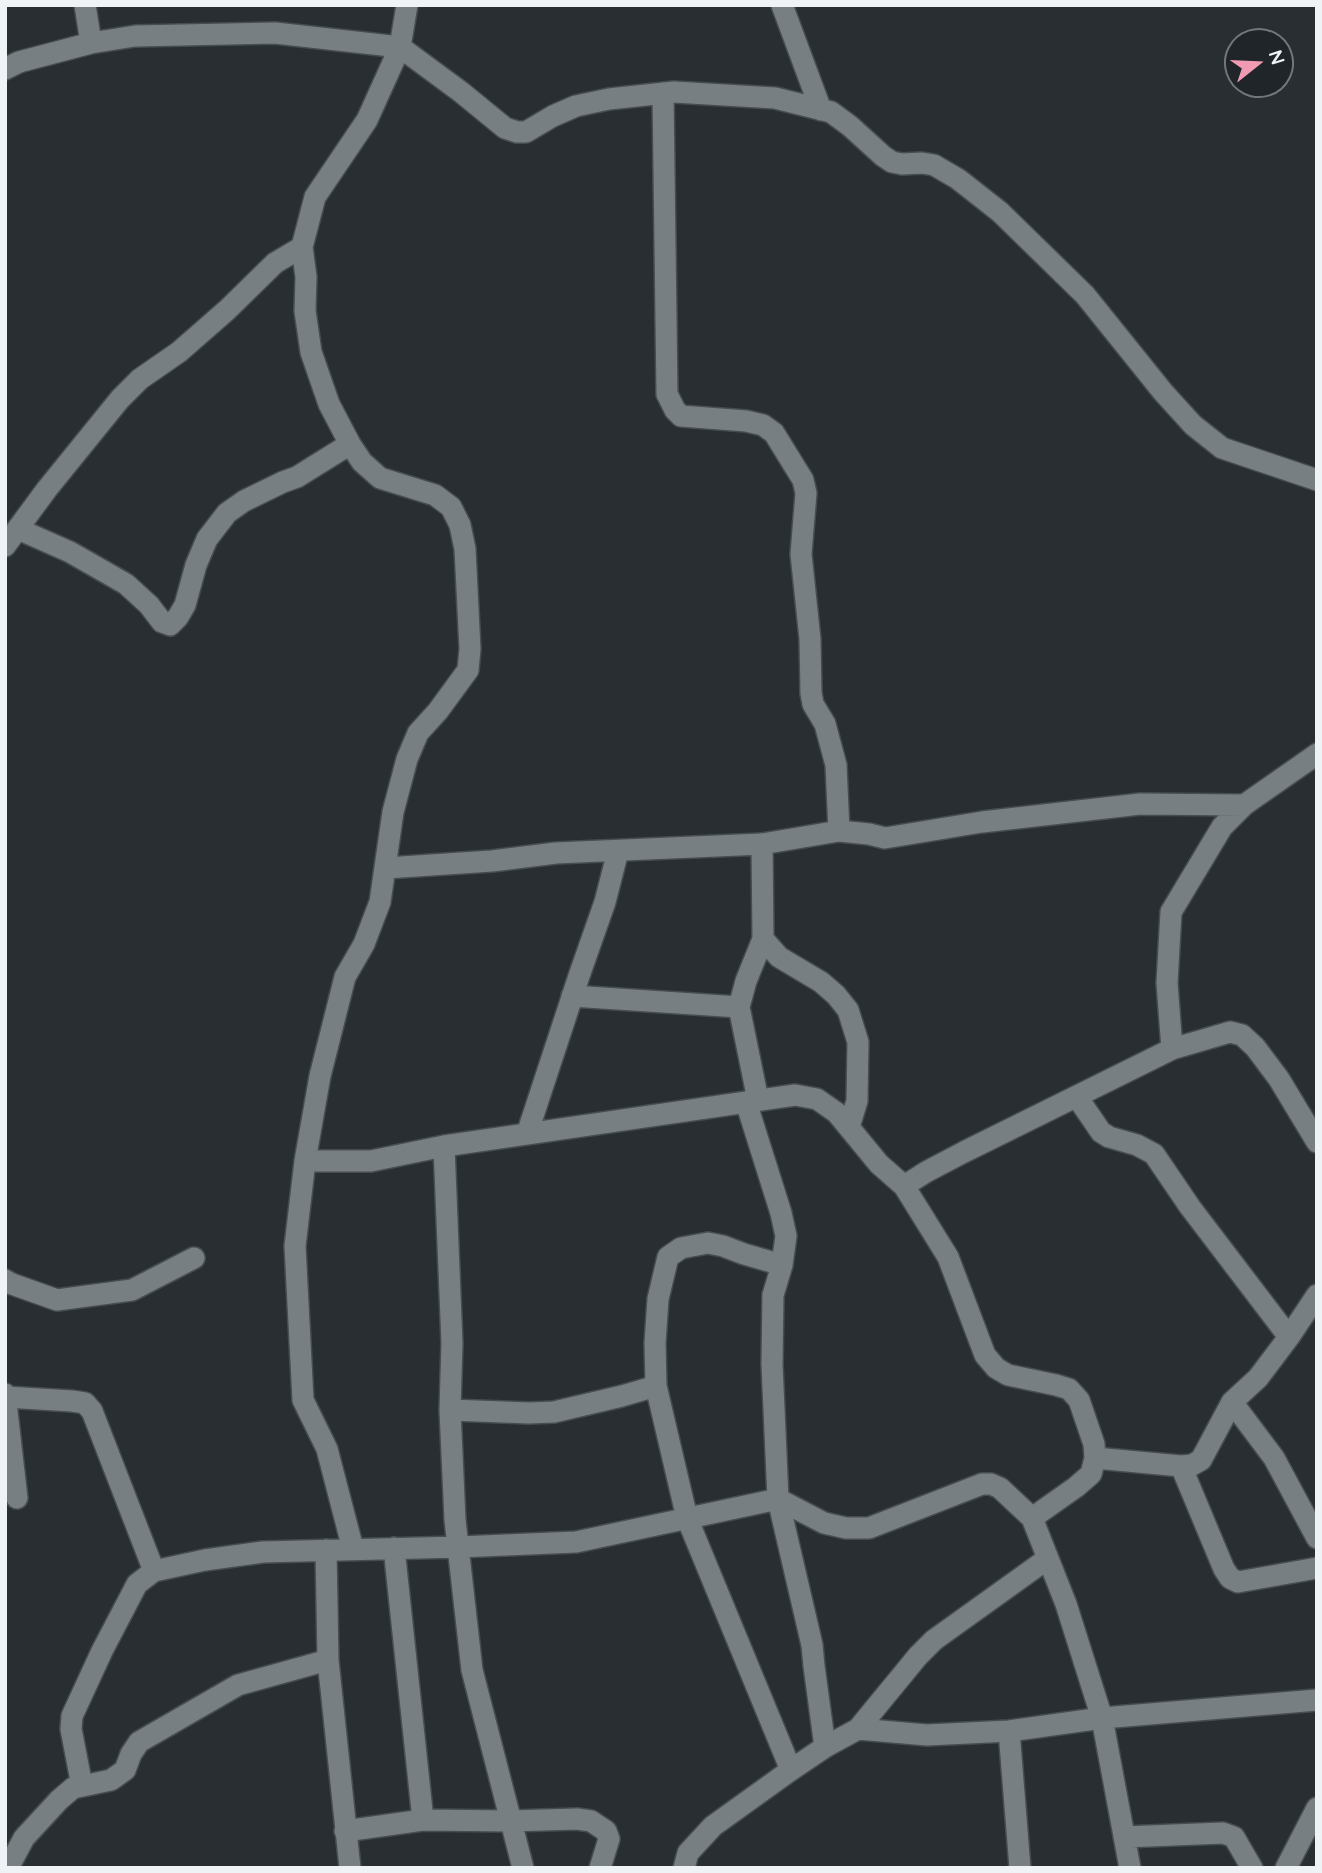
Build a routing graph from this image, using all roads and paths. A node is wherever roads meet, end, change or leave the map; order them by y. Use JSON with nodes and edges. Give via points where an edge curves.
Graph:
{"nodes":[{"id":1,"x":85,"y":5,"type":"edge"},
{"id":2,"x":407,"y":5,"type":"edge"},
{"id":3,"x":782,"y":5,"type":"edge"},
{"id":4,"x":91,"y":43,"type":"junction"},
{"id":5,"x":400,"y":47,"type":"junction"},
{"id":6,"x":5,"y":69,"type":"edge"},
{"id":7,"x":663,"y":93,"type":"junction"},
{"id":8,"x":821,"y":110,"type":"junction"},
{"id":9,"x":302,"y":247,"type":"junction"},
{"id":10,"x":350,"y":444,"type":"junction"},
{"id":11,"x":1317,"y":480,"type":"edge"},
{"id":12,"x":12,"y":538,"type":"edge"},
{"id":13,"x":1317,"y":754,"type":"edge"},
{"id":14,"x":1244,"y":805,"type":"junction"},
{"id":15,"x":839,"y":831,"type":"junction"},
{"id":16,"x":762,"y":844,"type":"junction"},
{"id":17,"x":618,"y":851,"type":"junction"},
{"id":18,"x":386,"y":868,"type":"junction"},
{"id":19,"x":763,"y":939,"type":"junction"},
{"id":20,"x":572,"y":996,"type":"junction"},
{"id":21,"x":740,"y":1007,"type":"junction"},
{"id":22,"x":1172,"y":1049,"type":"junction"},
{"id":23,"x":1077,"y":1097,"type":"junction"},
{"id":24,"x":752,"y":1101,"type":"junction"},
{"id":25,"x":849,"y":1127,"type":"junction"},
{"id":26,"x":527,"y":1134,"type":"junction"},
{"id":27,"x":1316,"y":1141,"type":"edge"},
{"id":28,"x":444,"y":1146,"type":"junction"},
{"id":29,"x":305,"y":1161,"type":"junction"},
{"id":30,"x":904,"y":1186,"type":"junction"},
{"id":31,"x":194,"y":1258,"type":"dead end"},
{"id":32,"x":782,"y":1265,"type":"junction"},
{"id":33,"x":5,"y":1280,"type":"edge"},
{"id":34,"x":1317,"y":1295,"type":"edge"},
{"id":35,"x":1289,"y":1337,"type":"junction"},
{"id":36,"x":656,"y":1386,"type":"junction"},
{"id":37,"x":6,"y":1396,"type":"edge"},
{"id":38,"x":1232,"y":1402,"type":"junction"},
{"id":39,"x":450,"y":1410,"type":"junction"},
{"id":40,"x":1096,"y":1458,"type":"junction"},
{"id":41,"x":1181,"y":1466,"type":"junction"},
{"id":42,"x":16,"y":1498,"type":"dead end"},
{"id":43,"x":778,"y":1499,"type":"junction"},
{"id":44,"x":687,"y":1518,"type":"junction"},
{"id":45,"x":1031,"y":1518,"type":"junction"},
{"id":46,"x":1317,"y":1538,"type":"edge"},
{"id":47,"x":459,"y":1547,"type":"junction"},
{"id":48,"x":394,"y":1548,"type":"junction"},
{"id":49,"x":353,"y":1549,"type":"junction"},
{"id":50,"x":326,"y":1550,"type":"junction"},
{"id":51,"x":1047,"y":1559,"type":"junction"},
{"id":52,"x":1317,"y":1568,"type":"edge"},
{"id":53,"x":153,"y":1571,"type":"junction"},
{"id":54,"x":328,"y":1660,"type":"junction"},
{"id":55,"x":1317,"y":1700,"type":"edge"},
{"id":56,"x":1102,"y":1718,"type":"junction"},
{"id":57,"x":858,"y":1729,"type":"junction"},
{"id":58,"x":1009,"y":1731,"type":"junction"},
{"id":59,"x":825,"y":1747,"type":"junction"},
{"id":60,"x":791,"y":1770,"type":"junction"},
{"id":61,"x":82,"y":1786,"type":"junction"},
{"id":62,"x":1317,"y":1808,"type":"edge"},
{"id":63,"x":423,"y":1820,"type":"junction"},
{"id":64,"x":510,"y":1821,"type":"junction"},
{"id":65,"x":345,"y":1831,"type":"junction"},
{"id":66,"x":1124,"y":1837,"type":"junction"},
{"id":67,"x":688,"y":1863,"type":"edge"},
{"id":68,"x":8,"y":1868,"type":"edge"},
{"id":69,"x":350,"y":1868,"type":"edge"},
{"id":70,"x":523,"y":1868,"type":"edge"},
{"id":71,"x":600,"y":1868,"type":"edge"},
{"id":72,"x":1020,"y":1868,"type":"edge"},
{"id":73,"x":1130,"y":1868,"type":"edge"},
{"id":74,"x":1252,"y":1868,"type":"edge"},
{"id":75,"x":1286,"y":1868,"type":"edge"}],
"edges":[{"from":1,"to":4,"type":"street"},
{"from":2,"to":5,"type":"street"},
{"from":3,"to":8,"type":"street"},
{"from":4,"to":5,"type":"street","via":[[135,36],[275,33]]},
{"from":4,"to":6,"type":"street"},
{"from":5,"to":7,"type":"street","via":[[505,128],[517,132],[526,132],[576,106]]},
{"from":5,"to":9,"type":"street","via":[[367,120],[315,197]]},
{"from":7,"to":8,"type":"street","via":[[775,98]]},
{"from":7,"to":15,"type":"street","via":[[667,394],[681,416],[763,425],[774,433],[803,480],[801,554],[811,693],[836,765]]},
{"from":8,"to":11,"type":"street","via":[[831,112],[892,162],[934,165],[1000,212],[1085,295],[1163,392],[1222,448]]},
{"from":9,"to":10,"type":"street","via":[[312,352],[329,404]]},
{"from":9,"to":12,"type":"street","via":[[275,263],[227,310],[120,399]]},
{"from":10,"to":12,"type":"street","via":[[227,513],[207,539],[185,605],[170,625],[126,584],[70,552]]},
{"from":10,"to":18,"type":"street","via":[[380,478],[435,495],[451,507],[465,548],[468,670],[418,733],[393,812]]},
{"from":13,"to":14,"type":"street"},
{"from":14,"to":15,"type":"street","via":[[1140,804],[885,838]]},
{"from":14,"to":22,"type":"street","via":[[1222,827],[1171,912],[1167,983]]},
{"from":15,"to":16,"type":"street"},
{"from":16,"to":17,"type":"street"},
{"from":16,"to":19,"type":"street"},
{"from":17,"to":18,"type":"street"},
{"from":17,"to":20,"type":"street"},
{"from":18,"to":29,"type":"street","via":[[365,944],[345,977]]},
{"from":19,"to":21,"type":"street"},
{"from":19,"to":25,"type":"street","via":[[779,957],[821,982],[848,1010],[858,1042],[857,1101]]},
{"from":20,"to":21,"type":"street"},
{"from":20,"to":26,"type":"street"},
{"from":21,"to":24,"type":"street"},
{"from":22,"to":23,"type":"street"},
{"from":22,"to":27,"type":"street","via":[[1230,1032],[1242,1035],[1279,1079]]},
{"from":23,"to":30,"type":"street"},
{"from":23,"to":35,"type":"street","via":[[1101,1132],[1154,1154]]},
{"from":24,"to":25,"type":"street","via":[[795,1095],[817,1099]]},
{"from":24,"to":26,"type":"street"},
{"from":24,"to":32,"type":"street","via":[[786,1236]]},
{"from":25,"to":30,"type":"street"},
{"from":26,"to":28,"type":"street"},
{"from":28,"to":29,"type":"street","via":[[371,1161]]},
{"from":28,"to":39,"type":"street","via":[[452,1343]]},
{"from":29,"to":49,"type":"street","via":[[295,1246],[303,1400],[327,1449]]},
{"from":30,"to":40,"type":"street","via":[[948,1257],[985,1355],[1008,1375],[1069,1389],[1079,1400]]},
{"from":31,"to":33,"type":"street","via":[[132,1290],[57,1300]]},
{"from":32,"to":36,"type":"street","via":[[708,1243],[681,1248],[668,1256],[659,1299]]},
{"from":32,"to":43,"type":"street","via":[[773,1295]]},
{"from":34,"to":35,"type":"street"},
{"from":35,"to":38,"type":"street","via":[[1258,1378]]},
{"from":36,"to":39,"type":"street","via":[[554,1412]]},
{"from":36,"to":44,"type":"street"},
{"from":37,"to":42,"type":"street"},
{"from":37,"to":53,"type":"street","via":[[85,1403],[92,1411]]},
{"from":38,"to":41,"type":"street","via":[[1200,1460]]},
{"from":38,"to":46,"type":"street","via":[[1274,1458]]},
{"from":39,"to":47,"type":"street"},
{"from":40,"to":41,"type":"street"},
{"from":40,"to":45,"type":"street","via":[[1091,1474]]},
{"from":41,"to":52,"type":"street","via":[[1230,1578],[1238,1582]]},
{"from":43,"to":44,"type":"street"},
{"from":43,"to":45,"type":"street","via":[[824,1523],[869,1528],[991,1484]]},
{"from":43,"to":59,"type":"street","via":[[813,1645]]},
{"from":44,"to":47,"type":"street","via":[[576,1542]]},
{"from":44,"to":60,"type":"street"},
{"from":45,"to":51,"type":"street"},
{"from":47,"to":48,"type":"street"},
{"from":47,"to":64,"type":"street","via":[[472,1670]]},
{"from":48,"to":49,"type":"street"},
{"from":48,"to":63,"type":"street"},
{"from":49,"to":50,"type":"street"},
{"from":50,"to":53,"type":"street","via":[[251,1554]]},
{"from":50,"to":54,"type":"street"},
{"from":51,"to":56,"type":"street"},
{"from":51,"to":57,"type":"street","via":[[934,1640]]},
{"from":53,"to":61,"type":"street","via":[[137,1584],[72,1716]]},
{"from":54,"to":61,"type":"street","via":[[238,1685],[139,1742],[125,1770],[111,1780]]},
{"from":54,"to":65,"type":"street"},
{"from":55,"to":56,"type":"street"},
{"from":56,"to":58,"type":"street"},
{"from":56,"to":66,"type":"street"},
{"from":57,"to":58,"type":"street","via":[[927,1735]]},
{"from":57,"to":59,"type":"street"},
{"from":58,"to":72,"type":"street"},
{"from":59,"to":60,"type":"street"},
{"from":60,"to":67,"type":"street","via":[[713,1826]]},
{"from":61,"to":68,"type":"street","via":[[73,1788],[41,1819]]},
{"from":62,"to":75,"type":"street"},
{"from":63,"to":64,"type":"street"},
{"from":63,"to":65,"type":"street"},
{"from":64,"to":70,"type":"street"},
{"from":64,"to":71,"type":"street","via":[[591,1821],[606,1831],[609,1839]]},
{"from":65,"to":69,"type":"street"},
{"from":66,"to":73,"type":"street"},
{"from":66,"to":74,"type":"street","via":[[1223,1833],[1234,1837]]}]}
